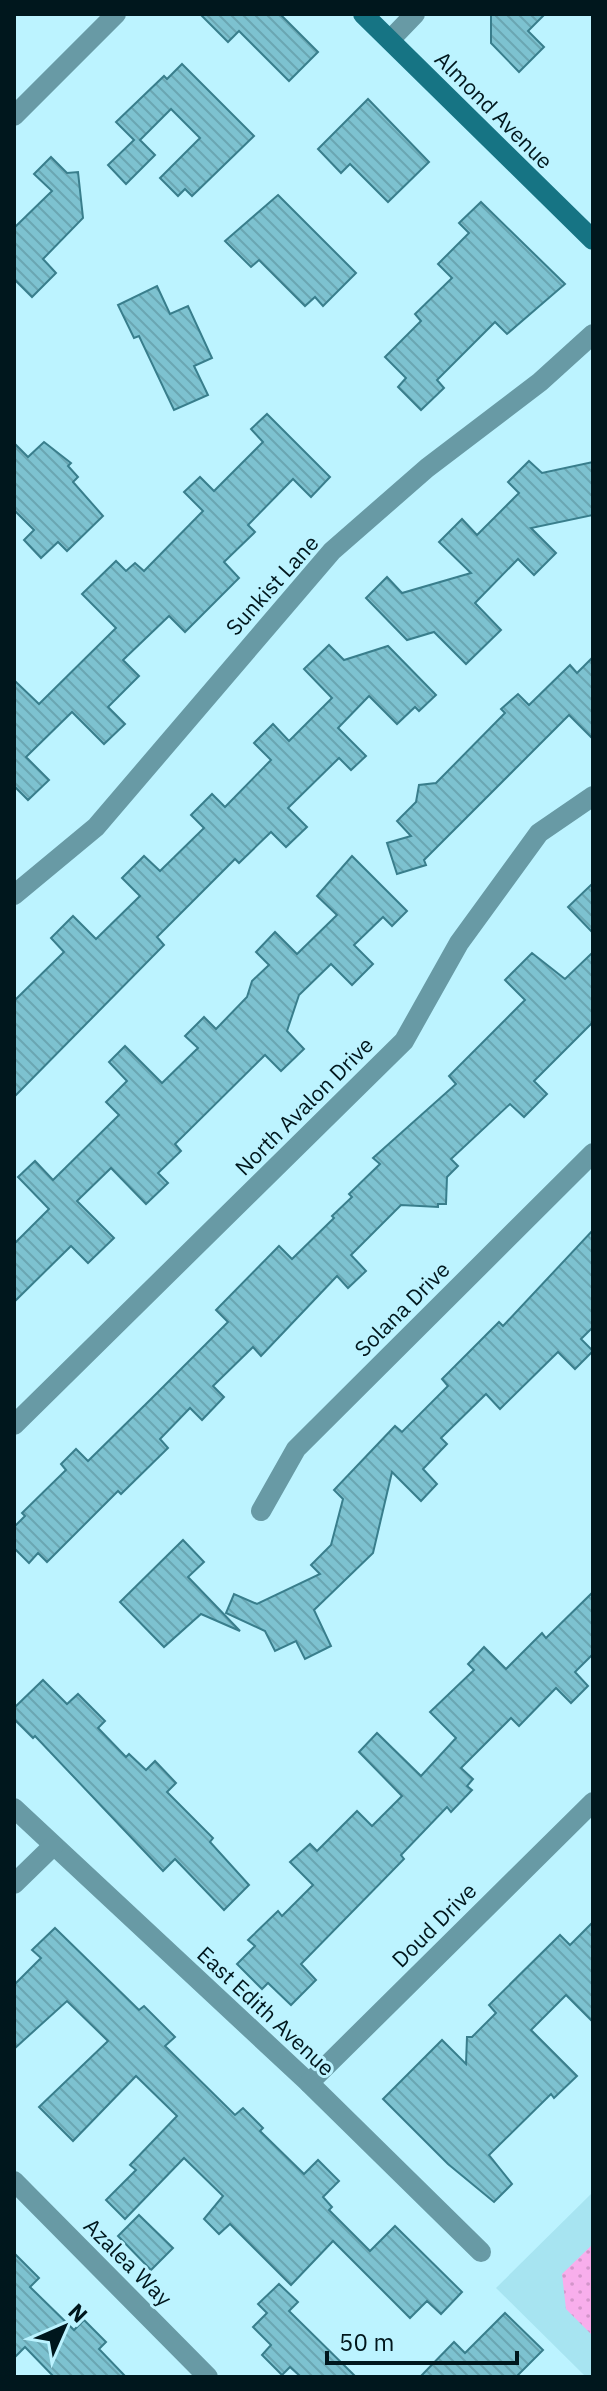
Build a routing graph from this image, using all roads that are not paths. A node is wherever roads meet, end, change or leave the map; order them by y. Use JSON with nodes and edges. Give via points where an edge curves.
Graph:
{"nodes":[{"id":1,"x":116,"y":14,"type":"edge"},
{"id":2,"x":363,"y":14,"type":"edge"},
{"id":3,"x":415,"y":14,"type":"edge"},
{"id":4,"x":390,"y":40,"type":"junction"},
{"id":5,"x":14,"y":116,"type":"edge"},
{"id":6,"x":593,"y":240,"type":"edge"},
{"id":7,"x":593,"y":334,"type":"edge"},
{"id":8,"x":593,"y":796,"type":"edge"},
{"id":9,"x":14,"y":895,"type":"edge"},
{"id":10,"x":593,"y":1153,"type":"edge"},
{"id":11,"x":14,"y":1425,"type":"edge"},
{"id":12,"x":261,"y":1511,"type":"dead end"},
{"id":13,"x":593,"y":1802,"type":"edge"},
{"id":14,"x":14,"y":1808,"type":"edge"},
{"id":15,"x":53,"y":1846,"type":"junction"},
{"id":16,"x":14,"y":1884,"type":"edge"},
{"id":17,"x":309,"y":2083,"type":"junction"},
{"id":18,"x":14,"y":2181,"type":"edge"},
{"id":19,"x":481,"y":2252,"type":"dead end"},
{"id":20,"x":208,"y":2377,"type":"edge"}],
"edges":[{"from":1,"to":5,"type":"street"},
{"from":2,"to":4,"type":"street","name":"Almond Avenue"},
{"from":3,"to":4,"type":"street"},
{"from":4,"to":6,"type":"street","name":"Almond Avenue"},
{"from":7,"to":9,"type":"street","name":"Sunkist Lane","via":[[332,551],[96,827]]},
{"from":8,"to":11,"type":"street","name":"North Avalon Drive","via":[[539,833],[459,943],[404,1041]]},
{"from":10,"to":12,"type":"street","name":"Solana Drive","via":[[296,1449]]},
{"from":13,"to":17,"type":"street","name":"Doud Drive"},
{"from":14,"to":15,"type":"street","name":"East Edith Avenue"},
{"from":15,"to":16,"type":"street"},
{"from":15,"to":17,"type":"street","name":"East Edith Avenue"},
{"from":17,"to":19,"type":"street","name":"East Edith Avenue"},
{"from":18,"to":20,"type":"street","name":"Azalea Way"}]}
